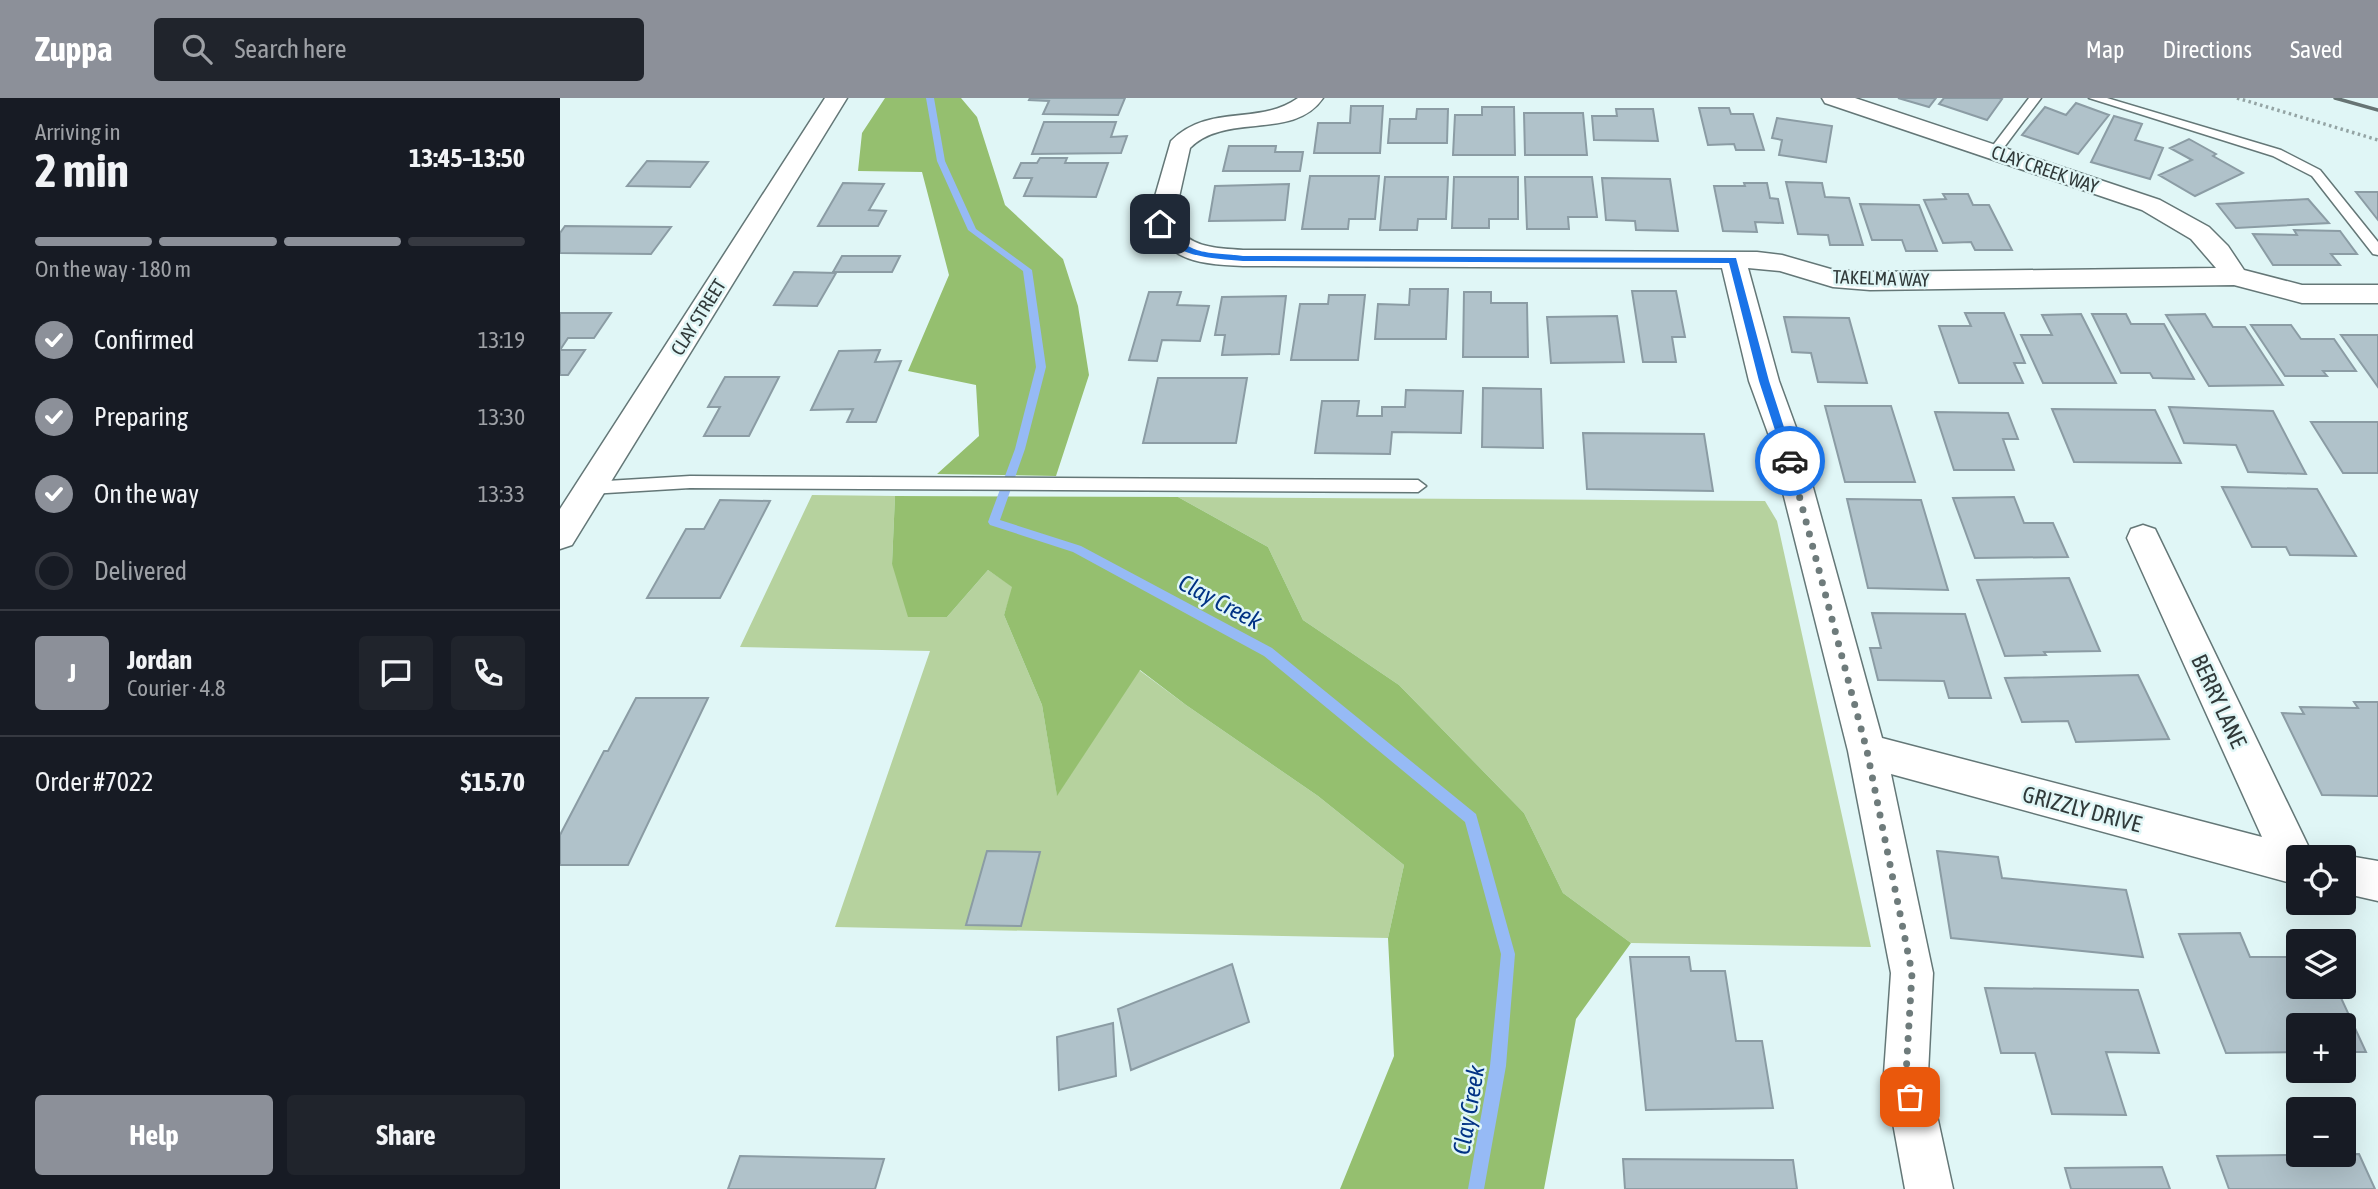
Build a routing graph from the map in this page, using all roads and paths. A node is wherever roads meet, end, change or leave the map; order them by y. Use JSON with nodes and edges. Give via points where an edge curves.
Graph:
{"nodes":[{"id":1,"x":836,"y":98,"type":"edge"},
{"id":2,"x":1312,"y":98,"type":"edge"},
{"id":3,"x":1833,"y":98,"type":"edge"},
{"id":4,"x":2035,"y":98,"type":"edge"},
{"id":5,"x":2095,"y":98,"type":"edge"},
{"id":6,"x":2237,"y":98,"type":"edge"},
{"id":7,"x":2378,"y":140,"type":"edge"},
{"id":8,"x":1995,"y":151,"type":"junction"},
{"id":9,"x":2378,"y":251,"type":"edge"},
{"id":10,"x":1733,"y":260,"type":"junction"},
{"id":11,"x":2234,"y":276,"type":"junction"},
{"id":12,"x":2378,"y":294,"type":"edge"},
{"id":13,"x":1418,"y":486,"type":"dead end"},
{"id":14,"x":590,"y":488,"type":"junction"},
{"id":15,"x":560,"y":536,"type":"edge"},
{"id":16,"x":2143,"y":538,"type":"dead end"},
{"id":17,"x":1867,"y":751,"type":"junction"},
{"id":18,"x":2287,"y":845,"type":"edge"},
{"id":19,"x":2286,"y":863,"type":"edge"},
{"id":20,"x":2356,"y":877,"type":"edge"},
{"id":21,"x":2378,"y":881,"type":"edge"},
{"id":22,"x":1929,"y":1189,"type":"edge"}],
"edges":[{"from":1,"to":14,"type":"street","name":"CLAY STREET"},
{"from":2,"to":10,"type":"street","name":"TAKELMA WAY","via":[[1285,114],[1209,125],[1186,138],[1160,224],[1177,245],[1193,253],[1243,258]]},
{"from":3,"to":8,"type":"street","name":"CLAY CREEK WAY"},
{"from":4,"to":8,"type":"lane"},
{"from":5,"to":9,"type":"lane","via":[[2300,163],[2324,182]]},
{"from":6,"to":7,"type":"path"},
{"from":8,"to":11,"type":"street","name":"CLAY CREEK WAY","via":[[2185,221],[2208,238]]},
{"from":10,"to":11,"type":"street","name":"TAKELMA WAY","via":[[1782,263],[1833,278],[1870,281]]},
{"from":10,"to":17,"type":"street"},
{"from":11,"to":12,"type":"street","name":"TAKELMA WAY","via":[[2302,294]]},
{"from":13,"to":14,"type":"lane","via":[[690,482]]},
{"from":14,"to":15,"type":"street","name":"CLAY STREET"},
{"from":16,"to":18,"type":"street","name":"BERRY LANE"},
{"from":17,"to":19,"type":"street","name":"GRIZZLY DRIVE"},
{"from":17,"to":22,"type":"street","via":[[1912,973],[1906,1074]]},
{"from":20,"to":21,"type":"street"}]}
